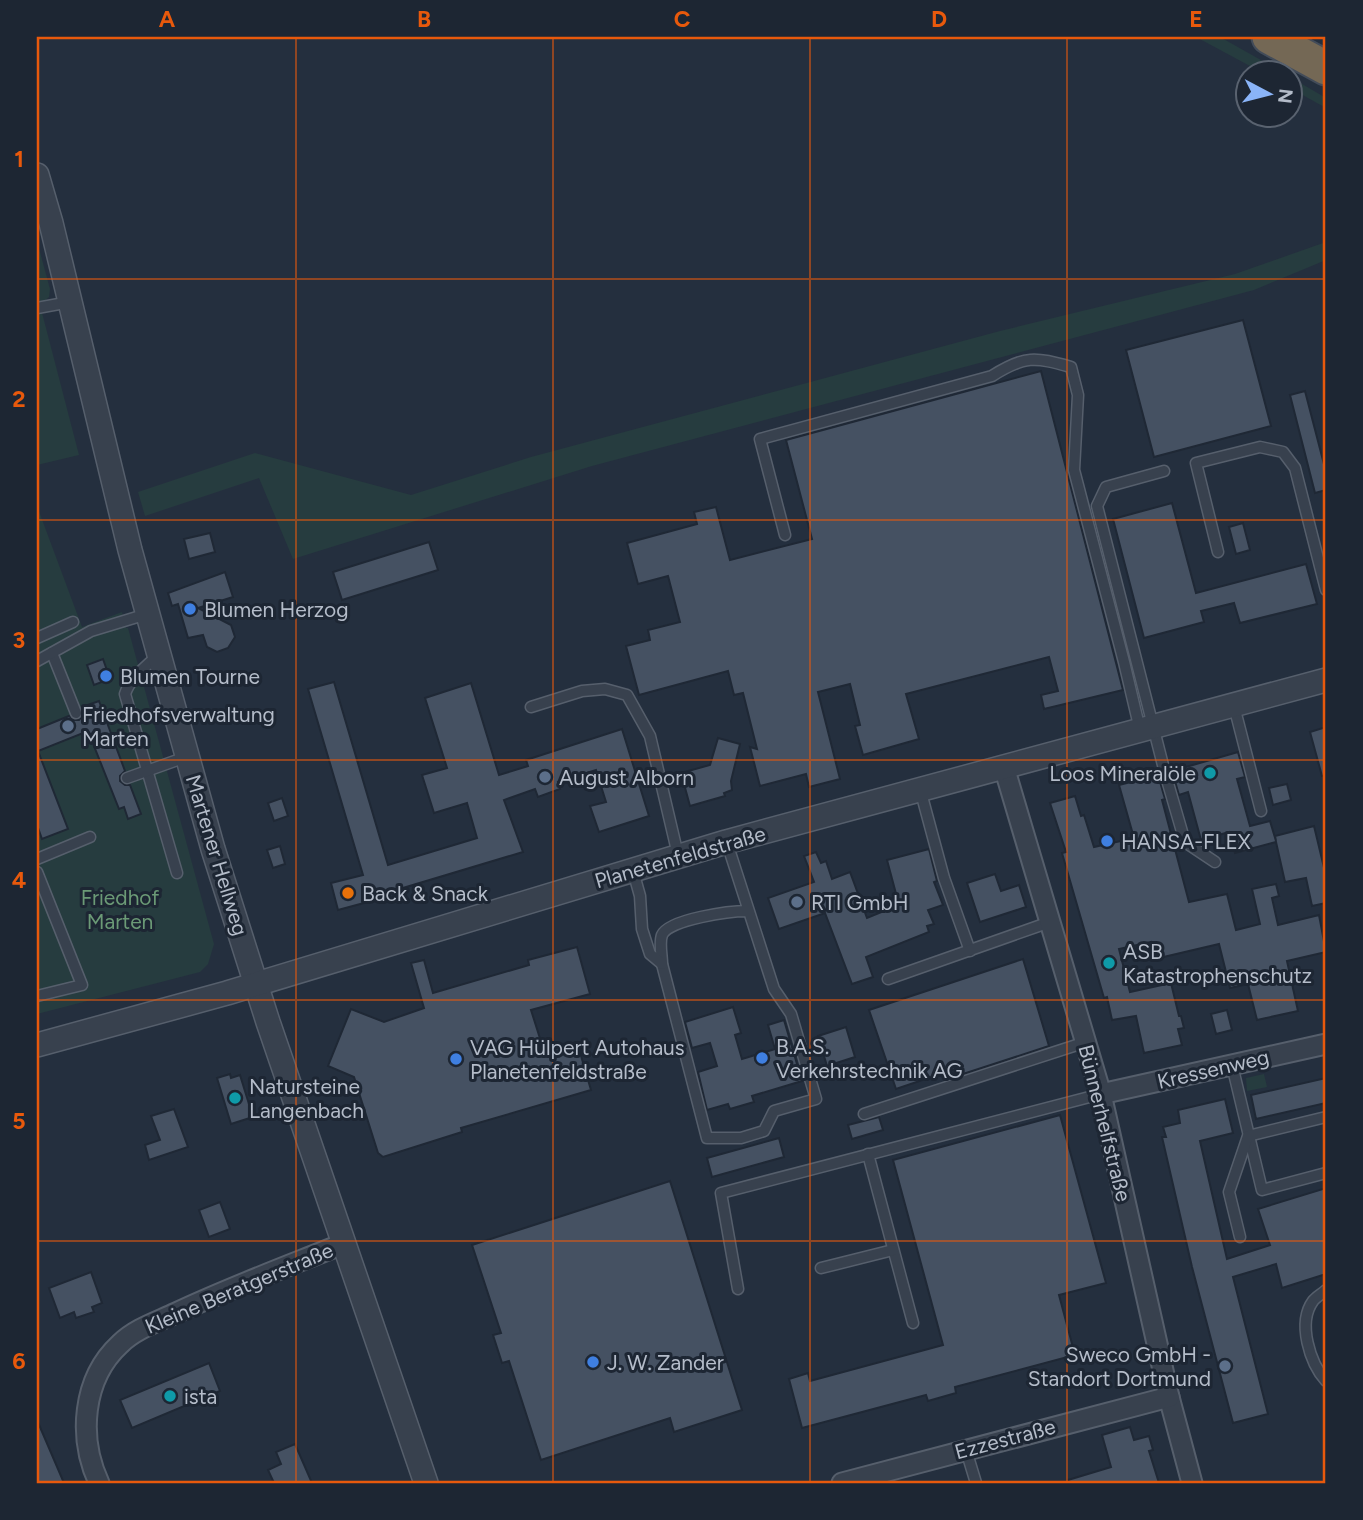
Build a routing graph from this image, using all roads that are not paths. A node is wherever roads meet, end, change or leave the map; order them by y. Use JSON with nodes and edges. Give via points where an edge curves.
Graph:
{"nodes":[{"id":1,"x":1269,"y":37,"type":"edge"},
{"id":2,"x":1326,"y":68,"type":"edge"},
{"id":3,"x":37,"y":175,"type":"edge"},
{"id":4,"x":70,"y":302,"type":"junction"},
{"id":5,"x":37,"y":308,"type":"edge"},
{"id":6,"x":1164,"y":471,"type":"dead end"},
{"id":7,"x":785,"y":535,"type":"dead end"},
{"id":8,"x":1218,"y":552,"type":"dead end"},
{"id":9,"x":1326,"y":590,"type":"edge"},
{"id":10,"x":147,"y":614,"type":"junction"},
{"id":11,"x":73,"y":622,"type":"dead end"},
{"id":12,"x":37,"y":638,"type":"edge"},
{"id":13,"x":52,"y":653,"type":"junction"},
{"id":14,"x":158,"y":655,"type":"junction"},
{"id":15,"x":37,"y":661,"type":"edge"},
{"id":16,"x":1326,"y":680,"type":"edge"},
{"id":17,"x":1234,"y":706,"type":"junction"},
{"id":18,"x":531,"y":707,"type":"dead end"},
{"id":19,"x":76,"y":713,"type":"dead end"},
{"id":20,"x":1147,"y":729,"type":"junction"},
{"id":21,"x":187,"y":757,"type":"junction"},
{"id":22,"x":1004,"y":766,"type":"junction"},
{"id":23,"x":147,"y":770,"type":"junction"},
{"id":24,"x":127,"y":778,"type":"dead end"},
{"id":25,"x":920,"y":789,"type":"junction"},
{"id":26,"x":1261,"y":811,"type":"dead end"},
{"id":27,"x":90,"y":837,"type":"dead end"},
{"id":28,"x":726,"y":842,"type":"junction"},
{"id":29,"x":678,"y":856,"type":"junction"},
{"id":30,"x":37,"y":859,"type":"edge"},
{"id":31,"x":1215,"y":862,"type":"dead end"},
{"id":32,"x":632,"y":870,"type":"junction"},
{"id":33,"x":37,"y":872,"type":"edge"},
{"id":34,"x":177,"y":873,"type":"dead end"},
{"id":35,"x":747,"y":911,"type":"junction"},
{"id":36,"x":1050,"y":922,"type":"junction"},
{"id":37,"x":970,"y":950,"type":"junction"},
{"id":38,"x":662,"y":964,"type":"junction"},
{"id":39,"x":888,"y":979,"type":"dead end"},
{"id":40,"x":256,"y":983,"type":"junction"},
{"id":41,"x":37,"y":996,"type":"edge"},
{"id":42,"x":1086,"y":1042,"type":"junction"},
{"id":43,"x":1326,"y":1044,"type":"edge"},
{"id":44,"x":37,"y":1045,"type":"edge"},
{"id":45,"x":1232,"y":1065,"type":"junction"},
{"id":46,"x":1101,"y":1094,"type":"junction"},
{"id":47,"x":864,"y":1114,"type":"dead end"},
{"id":48,"x":1326,"y":1117,"type":"edge"},
{"id":49,"x":1248,"y":1136,"type":"junction"},
{"id":50,"x":868,"y":1154,"type":"junction"},
{"id":51,"x":1326,"y":1173,"type":"edge"},
{"id":52,"x":1240,"y":1237,"type":"dead end"},
{"id":53,"x":345,"y":1243,"type":"junction"},
{"id":54,"x":893,"y":1250,"type":"junction"},
{"id":55,"x":821,"y":1268,"type":"dead end"},
{"id":56,"x":738,"y":1289,"type":"dead end"},
{"id":57,"x":1326,"y":1290,"type":"edge"},
{"id":58,"x":913,"y":1324,"type":"dead end"},
{"id":59,"x":1326,"y":1381,"type":"edge"},
{"id":60,"x":1169,"y":1397,"type":"junction"},
{"id":61,"x":966,"y":1450,"type":"junction"},
{"id":62,"x":849,"y":1482,"type":"edge"},
{"id":63,"x":99,"y":1483,"type":"edge"},
{"id":64,"x":426,"y":1483,"type":"edge"},
{"id":65,"x":976,"y":1483,"type":"edge"},
{"id":66,"x":1192,"y":1483,"type":"edge"}],
"edges":[{"from":1,"to":2,"type":"highway"},
{"from":3,"to":4,"type":"street","name":"Martener Hellweg"},
{"from":4,"to":5,"type":"lane"},
{"from":4,"to":10,"type":"street","name":"Martener Hellweg"},
{"from":6,"to":20,"type":"lane","via":[[1106,487],[1097,506]]},
{"from":7,"to":20,"type":"lane","via":[[760,439],[992,376],[1012,364],[1038,358],[1071,367],[1078,395],[1074,470],[1124,662]]},
{"from":8,"to":9,"type":"lane","via":[[1196,463],[1260,447],[1283,452],[1295,468]]},
{"from":10,"to":13,"type":"lane","via":[[91,631]]},
{"from":10,"to":14,"type":"street","name":"Martener Hellweg"},
{"from":11,"to":12,"type":"lane"},
{"from":13,"to":15,"type":"lane"},
{"from":13,"to":19,"type":"lane"},
{"from":14,"to":21,"type":"street","name":"Martener Hellweg"},
{"from":14,"to":23,"type":"lane","via":[[125,694]]},
{"from":16,"to":17,"type":"street","name":"Planetenfeldstraße"},
{"from":17,"to":20,"type":"street","name":"Planetenfeldstraße"},
{"from":17,"to":26,"type":"lane"},
{"from":18,"to":29,"type":"lane","via":[[582,691],[627,695],[650,736]]},
{"from":20,"to":22,"type":"street","name":"Planetenfeldstraße"},
{"from":20,"to":31,"type":"lane","via":[[1185,842]]},
{"from":21,"to":23,"type":"lane"},
{"from":21,"to":40,"type":"street","name":"Martener Hellweg"},
{"from":22,"to":25,"type":"street","name":"Planetenfeldstraße"},
{"from":22,"to":36,"type":"street","name":"Bünnerhelfstraße"},
{"from":23,"to":24,"type":"lane"},
{"from":23,"to":34,"type":"lane"},
{"from":25,"to":28,"type":"street","name":"Planetenfeldstraße"},
{"from":25,"to":37,"type":"lane"},
{"from":27,"to":30,"type":"lane"},
{"from":28,"to":29,"type":"street","name":"Planetenfeldstraße"},
{"from":28,"to":35,"type":"lane"},
{"from":29,"to":32,"type":"street","name":"Planetenfeldstraße"},
{"from":32,"to":38,"type":"lane","via":[[640,895],[642,929],[650,954]]},
{"from":32,"to":40,"type":"street","name":"Planetenfeldstraße"},
{"from":33,"to":41,"type":"lane","via":[[82,985]]},
{"from":35,"to":38,"type":"lane","via":[[723,911],[667,928],[661,937]]},
{"from":35,"to":38,"type":"lane","via":[[774,989],[791,1014],[816,1099],[774,1111],[764,1131],[741,1138],[706,1138]]},
{"from":36,"to":37,"type":"lane"},
{"from":36,"to":42,"type":"street","name":"Bünnerhelfstraße"},
{"from":37,"to":39,"type":"lane"},
{"from":40,"to":44,"type":"street","name":"Planetenfeldstraße"},
{"from":40,"to":53,"type":"street","name":"Martener Hellweg"},
{"from":42,"to":46,"type":"street","name":"Bünnerhelfstraße"},
{"from":42,"to":47,"type":"lane"},
{"from":43,"to":45,"type":"street","name":"Kressenweg"},
{"from":45,"to":46,"type":"street","name":"Kressenweg"},
{"from":45,"to":49,"type":"lane"},
{"from":46,"to":50,"type":"lane"},
{"from":46,"to":60,"type":"street","name":"Bünnerhelfstraße"},
{"from":48,"to":49,"type":"lane"},
{"from":49,"to":51,"type":"lane","via":[[1262,1190]]},
{"from":49,"to":52,"type":"lane","via":[[1229,1192]]},
{"from":50,"to":54,"type":"lane"},
{"from":50,"to":56,"type":"lane","via":[[721,1193]]},
{"from":53,"to":63,"type":"street","name":"Kleine Beratgerstraße","via":[[192,1306],[120,1343],[91,1389],[87,1409],[89,1454]]},
{"from":53,"to":64,"type":"street","name":"Martener Hellweg"},
{"from":54,"to":55,"type":"lane"},
{"from":54,"to":58,"type":"lane"},
{"from":57,"to":59,"type":"lane","via":[[1312,1302],[1305,1330],[1316,1369]]},
{"from":60,"to":61,"type":"street","name":"Ezzestraße"},
{"from":60,"to":66,"type":"street","name":"Bünnerhelfstraße"},
{"from":61,"to":62,"type":"street","name":"Ezzestraße"},
{"from":61,"to":65,"type":"lane"}]}
